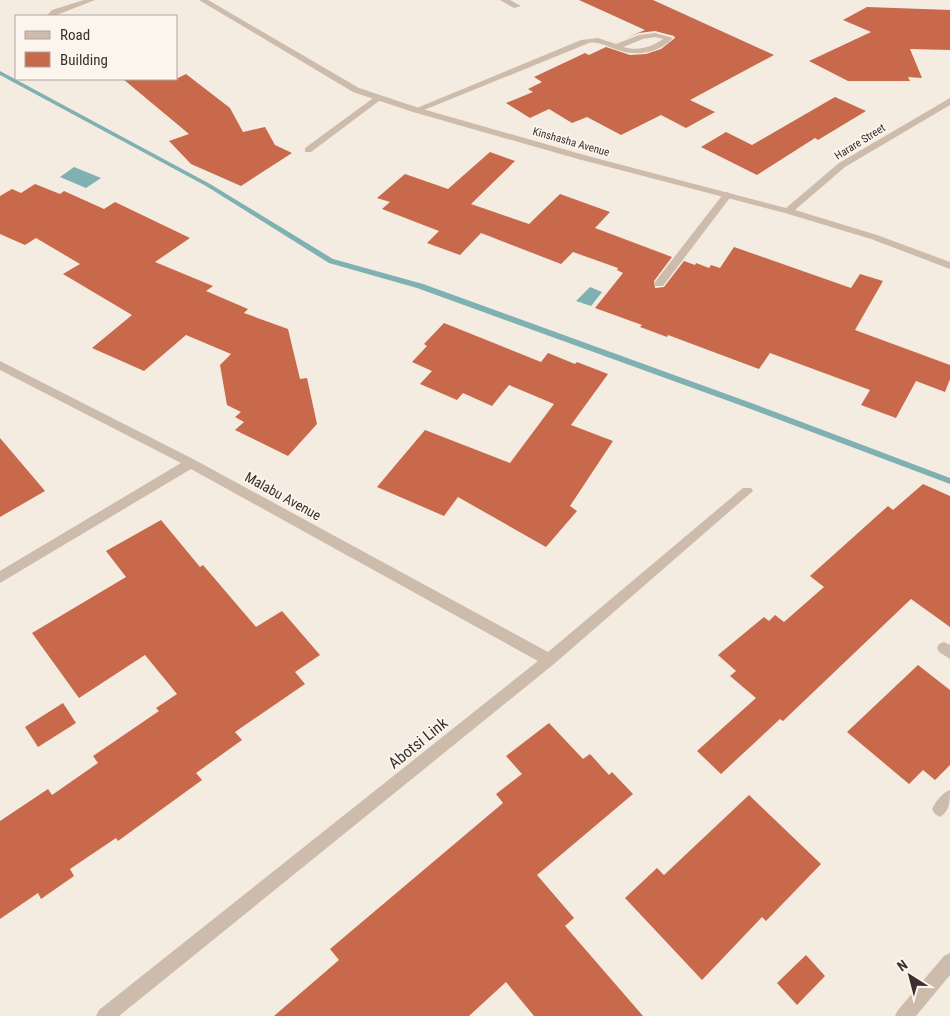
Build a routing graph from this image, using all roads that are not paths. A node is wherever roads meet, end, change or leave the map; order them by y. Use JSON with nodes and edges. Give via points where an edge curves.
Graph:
{"nodes":[{"id":1,"x":91,"y":0,"type":"edge"},
{"id":2,"x":203,"y":0,"type":"edge"},
{"id":3,"x":504,"y":0,"type":"edge"},
{"id":4,"x":517,"y":6,"type":"dead end"},
{"id":5,"x":51,"y":15,"type":"edge"},
{"id":6,"x":616,"y":47,"type":"junction"},
{"id":7,"x":379,"y":98,"type":"junction"},
{"id":8,"x":950,"y":101,"type":"edge"},
{"id":9,"x":416,"y":110,"type":"junction"},
{"id":10,"x":308,"y":150,"type":"dead end"},
{"id":11,"x":727,"y":195,"type":"junction"},
{"id":12,"x":788,"y":211,"type":"junction"},
{"id":13,"x":950,"y":266,"type":"edge"},
{"id":14,"x":659,"y":284,"type":"dead end"},
{"id":15,"x":0,"y":365,"type":"edge"},
{"id":16,"x":191,"y":463,"type":"junction"},
{"id":17,"x":747,"y":491,"type":"dead end"},
{"id":18,"x":0,"y":578,"type":"edge"},
{"id":19,"x":549,"y":660,"type":"junction"},
{"id":20,"x":950,"y":962,"type":"edge"},
{"id":21,"x":105,"y":1016,"type":"edge"},
{"id":22,"x":904,"y":1016,"type":"edge"}],
"edges":[{"from":1,"to":5,"type":"street"},
{"from":2,"to":7,"type":"street","name":"Kinshasha Avenue","via":[[356,90]]},
{"from":3,"to":4,"type":"street"},
{"from":6,"to":6,"type":"street","via":[[643,36],[659,34],[669,38],[658,47],[640,53]]},
{"from":6,"to":9,"type":"street","via":[[596,40],[577,44]]},
{"from":7,"to":9,"type":"street","name":"Kinshasha Avenue"},
{"from":7,"to":10,"type":"street"},
{"from":8,"to":12,"type":"street","name":"Harare Street","via":[[842,165]]},
{"from":9,"to":11,"type":"street","name":"Kinshasha Avenue"},
{"from":11,"to":12,"type":"street","name":"Kinshasha Avenue"},
{"from":11,"to":14,"type":"street"},
{"from":12,"to":13,"type":"street","name":"Kinshasha Avenue","via":[[874,237]]},
{"from":15,"to":16,"type":"street","name":"Malabu Avenue"},
{"from":16,"to":18,"type":"street"},
{"from":16,"to":19,"type":"street","name":"Malabu Avenue"},
{"from":17,"to":19,"type":"street","name":"Abotsi Link"},
{"from":19,"to":21,"type":"street","name":"Abotsi Link"},
{"from":20,"to":22,"type":"street"}]}
